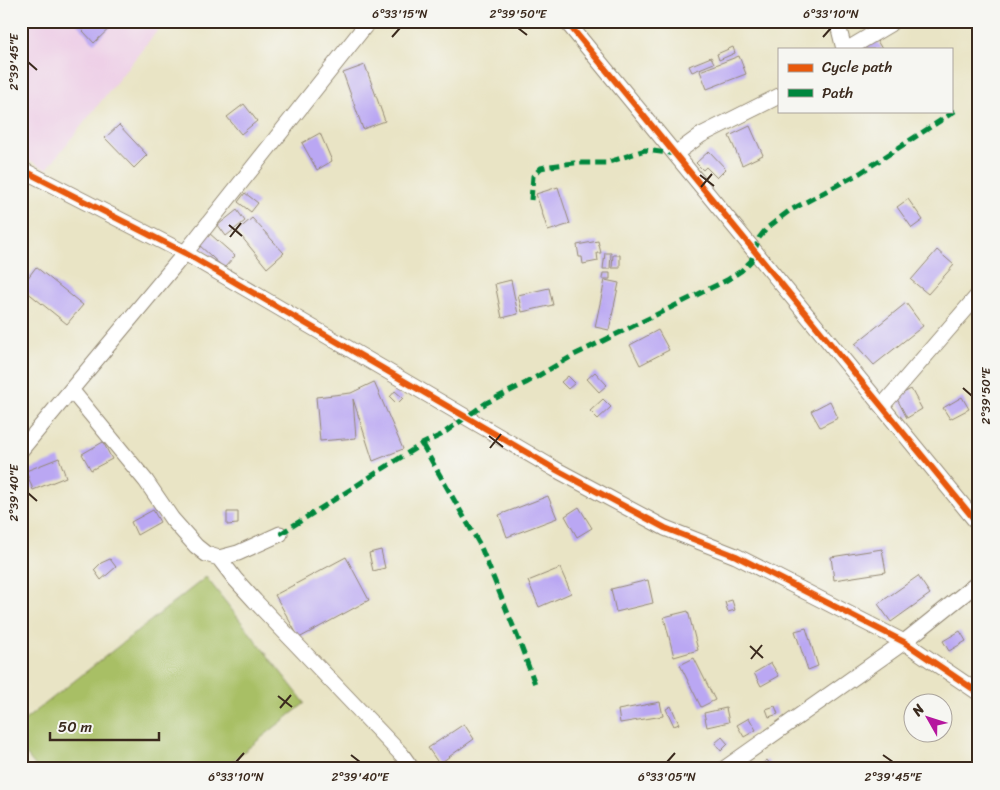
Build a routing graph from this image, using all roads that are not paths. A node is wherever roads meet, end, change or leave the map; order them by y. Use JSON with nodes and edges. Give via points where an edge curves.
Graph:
{"nodes":[{"id":1,"x":369,"y":21,"type":"edge"},
{"id":2,"x":566,"y":21,"type":"edge"},
{"id":3,"x":837,"y":21,"type":"edge"},
{"id":4,"x":890,"y":24,"type":"dead end"},
{"id":5,"x":844,"y":48,"type":"edge"},
{"id":6,"x":850,"y":48,"type":"edge"},
{"id":7,"x":778,"y":96,"type":"edge"},
{"id":8,"x":675,"y":154,"type":"junction"},
{"id":9,"x":21,"y":169,"type":"edge"},
{"id":10,"x":185,"y":253,"type":"junction"},
{"id":11,"x":979,"y":294,"type":"edge"},
{"id":12,"x":72,"y":391,"type":"junction"},
{"id":13,"x":882,"y":406,"type":"junction"},
{"id":14,"x":21,"y":450,"type":"edge"},
{"id":15,"x":979,"y":526,"type":"edge"},
{"id":16,"x":280,"y":534,"type":"dead end"},
{"id":17,"x":219,"y":558,"type":"junction"},
{"id":18,"x":979,"y":582,"type":"edge"},
{"id":19,"x":904,"y":642,"type":"junction"},
{"id":20,"x":979,"y":693,"type":"edge"},
{"id":21,"x":412,"y":769,"type":"edge"},
{"id":22,"x":724,"y":769,"type":"edge"}],
"edges":[{"from":1,"to":10,"type":"street"},
{"from":2,"to":8,"type":"street"},
{"from":3,"to":5,"type":"street"},
{"from":4,"to":6,"type":"street"},
{"from":7,"to":8,"type":"street","via":[[701,135]]},
{"from":8,"to":13,"type":"street"},
{"from":9,"to":10,"type":"street"},
{"from":10,"to":12,"type":"street"},
{"from":10,"to":19,"type":"street","via":[[556,470],[665,528],[736,556]]},
{"from":11,"to":13,"type":"street"},
{"from":12,"to":14,"type":"street"},
{"from":12,"to":17,"type":"street","via":[[196,546]]},
{"from":13,"to":15,"type":"street"},
{"from":16,"to":17,"type":"street"},
{"from":17,"to":21,"type":"street"},
{"from":18,"to":19,"type":"street"},
{"from":19,"to":20,"type":"street"},
{"from":19,"to":22,"type":"street"}]}
